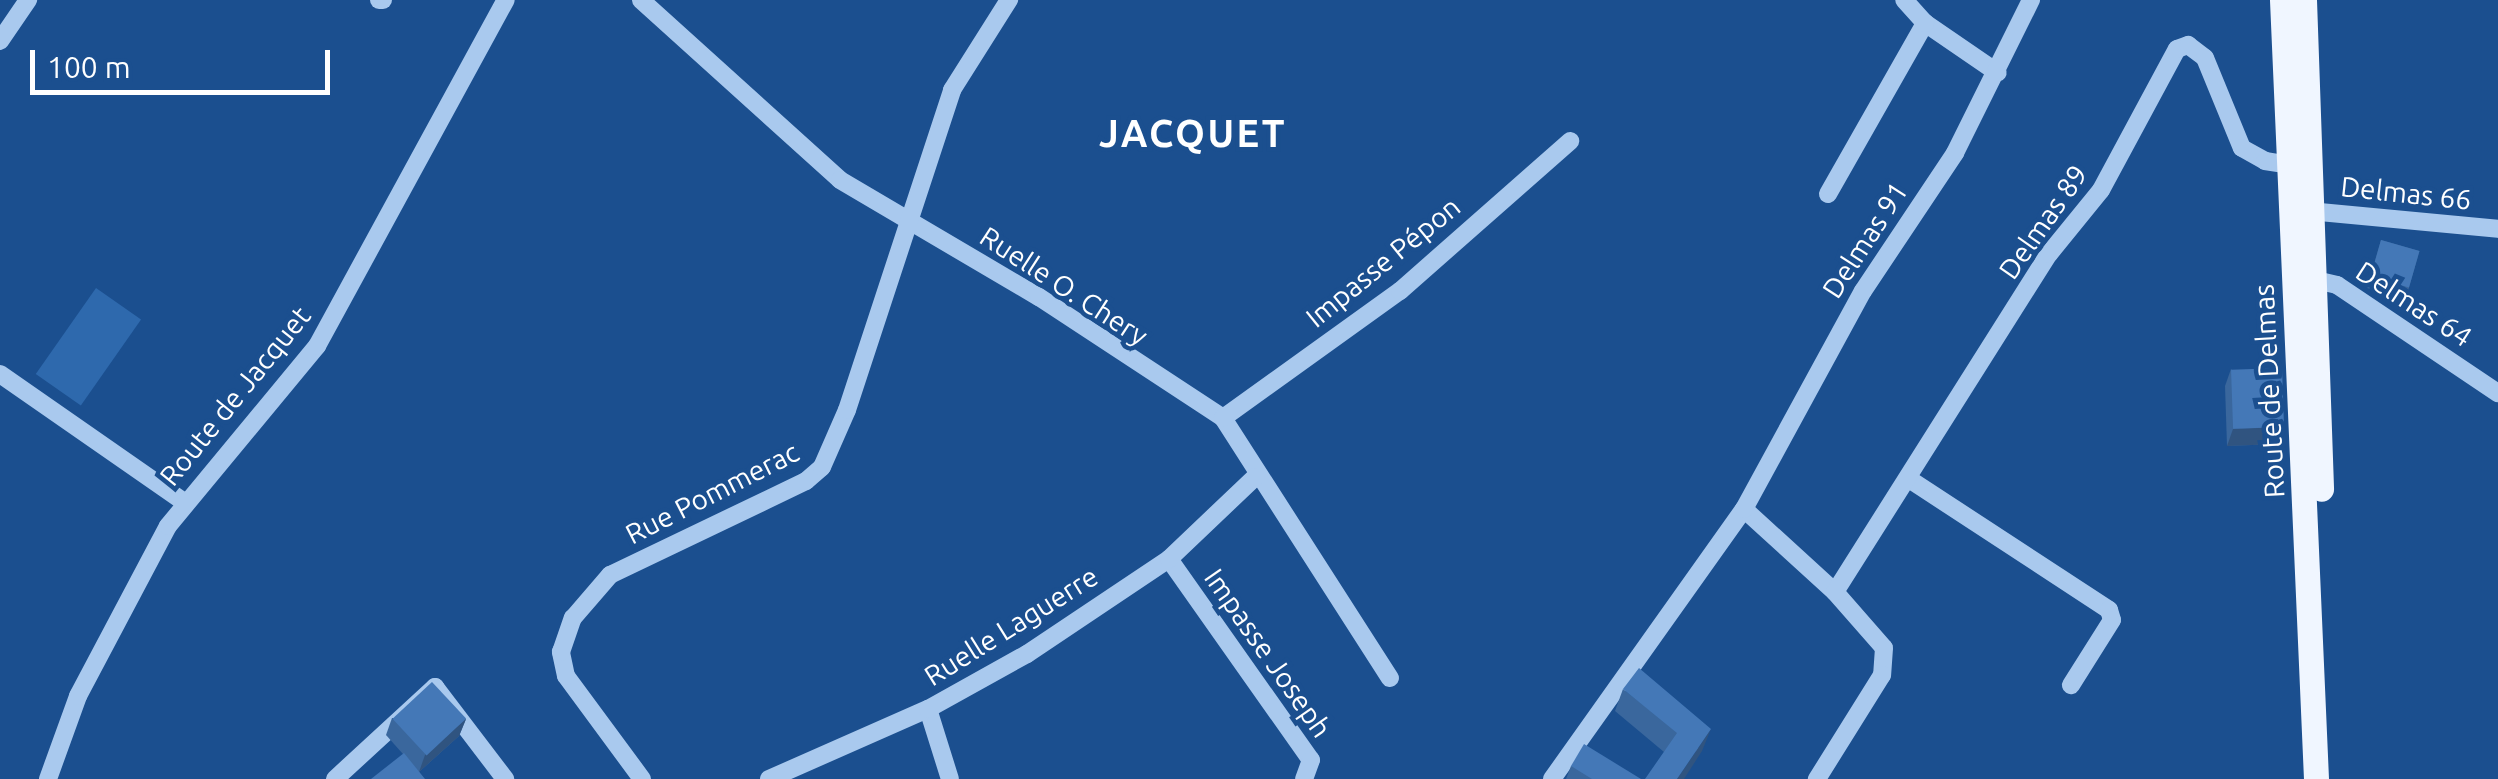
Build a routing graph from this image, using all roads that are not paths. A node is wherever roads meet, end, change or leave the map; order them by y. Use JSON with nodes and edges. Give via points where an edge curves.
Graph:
{"nodes":[{"id":1,"x":28,"y":0,"type":"edge"},
{"id":2,"x":506,"y":0,"type":"edge"},
{"id":3,"x":642,"y":0,"type":"edge"},
{"id":4,"x":1009,"y":0,"type":"edge"},
{"id":5,"x":1904,"y":0,"type":"edge"},
{"id":6,"x":2031,"y":0,"type":"edge"},
{"id":7,"x":2282,"y":0,"type":"edge"},
{"id":8,"x":2304,"y":0,"type":"edge"},
{"id":9,"x":1925,"y":22,"type":"junction"},
{"id":10,"x":0,"y":41,"type":"edge"},
{"id":11,"x":1998,"y":72,"type":"junction"},
{"id":12,"x":1570,"y":140,"type":"dead end"},
{"id":13,"x":2299,"y":166,"type":"junction"},
{"id":14,"x":1828,"y":194,"type":"dead end"},
{"id":15,"x":2309,"y":211,"type":"junction"},
{"id":16,"x":909,"y":224,"type":"junction"},
{"id":17,"x":2498,"y":230,"type":"edge"},
{"id":18,"x":2303,"y":278,"type":"junction"},
{"id":19,"x":0,"y":374,"type":"edge"},
{"id":20,"x":2498,"y":392,"type":"edge"},
{"id":21,"x":1223,"y":418,"type":"junction"},
{"id":22,"x":1255,"y":477,"type":"junction"},
{"id":23,"x":1908,"y":479,"type":"junction"},
{"id":24,"x":184,"y":502,"type":"junction"},
{"id":25,"x":1744,"y":508,"type":"junction"},
{"id":26,"x":1168,"y":559,"type":"junction"},
{"id":27,"x":1835,"y":592,"type":"junction"},
{"id":28,"x":1390,"y":678,"type":"dead end"},
{"id":29,"x":2071,"y":685,"type":"dead end"},
{"id":30,"x":928,"y":709,"type":"junction"},
{"id":31,"x":48,"y":779,"type":"edge"},
{"id":32,"x":336,"y":779,"type":"edge"},
{"id":33,"x":505,"y":779,"type":"edge"},
{"id":34,"x":642,"y":779,"type":"edge"},
{"id":35,"x":769,"y":779,"type":"edge"},
{"id":36,"x":950,"y":779,"type":"edge"},
{"id":37,"x":1304,"y":779,"type":"edge"},
{"id":38,"x":1552,"y":779,"type":"edge"},
{"id":39,"x":1817,"y":779,"type":"edge"},
{"id":40,"x":2316,"y":779,"type":"edge"},
{"id":41,"x":2332,"y":779,"type":"edge"}],
"edges":[{"from":1,"to":10,"type":"street"},
{"from":2,"to":24,"type":"street","name":"Route de Jacquet","via":[[318,346]]},
{"from":3,"to":16,"type":"street","name":"Ruelle O. Chery","via":[[840,180]]},
{"from":4,"to":16,"type":"street","name":"Rue Pommerac","via":[[952,90]]},
{"from":5,"to":9,"type":"street"},
{"from":6,"to":11,"type":"street","name":"Delmas 91"},
{"from":7,"to":13,"type":"main road","name":"Route de Delmas"},
{"from":8,"to":13,"type":"main road","name":"Route de Delmas"},
{"from":9,"to":11,"type":"street"},
{"from":9,"to":14,"type":"street"},
{"from":11,"to":25,"type":"street","name":"Delmas 91","via":[[1956,152],[1854,307]]},
{"from":12,"to":21,"type":"street","name":"Impasse Pépon","via":[[1400,291]]},
{"from":13,"to":15,"type":"main road","name":"Route de Delmas"},
{"from":13,"to":18,"type":"main road","name":"Route de Delmas"},
{"from":13,"to":23,"type":"street","name":"Delmas 89","via":[[2242,148],[2205,58],[2188,45],[2177,49],[2101,190],[2049,254]]},
{"from":15,"to":17,"type":"street","name":"Delmas 66"},
{"from":15,"to":18,"type":"main road","name":"Route de Delmas"},
{"from":16,"to":21,"type":"street","name":"Ruelle O. Chery","via":[[1039,297]]},
{"from":16,"to":34,"type":"street","name":"Rue Pommerac","via":[[822,466],[806,481],[610,575],[572,618],[560,652],[566,676]]},
{"from":18,"to":20,"type":"street","name":"Delmas 64","via":[[2337,285]]},
{"from":18,"to":40,"type":"main road","name":"Route de Delmas"},
{"from":18,"to":41,"type":"main road","name":"Route de Delmas"},
{"from":19,"to":24,"type":"street"},
{"from":21,"to":22,"type":"street","name":"Ruelle O. Chery"},
{"from":22,"to":26,"type":"street","name":"Ruelle Laguerre"},
{"from":22,"to":28,"type":"street","name":"Ruelle O. Chery"},
{"from":23,"to":27,"type":"street","name":"Delmas 89"},
{"from":23,"to":29,"type":"street","via":[[2109,610],[2112,620]]},
{"from":24,"to":31,"type":"street","name":"Route de Jacquet","via":[[78,696]]},
{"from":25,"to":27,"type":"street"},
{"from":25,"to":38,"type":"street","name":"Delmas 91"},
{"from":26,"to":30,"type":"street","name":"Ruelle Laguerre","via":[[1026,654]]},
{"from":26,"to":37,"type":"street","name":"Impasse Joseph","via":[[1310,760]]},
{"from":27,"to":39,"type":"street","via":[[1877,636],[1885,661]]},
{"from":30,"to":35,"type":"street","name":"Ruelle Laguerre"},
{"from":30,"to":36,"type":"street"},
{"from":32,"to":33,"type":"street","via":[[430,688],[440,689]]}]}
